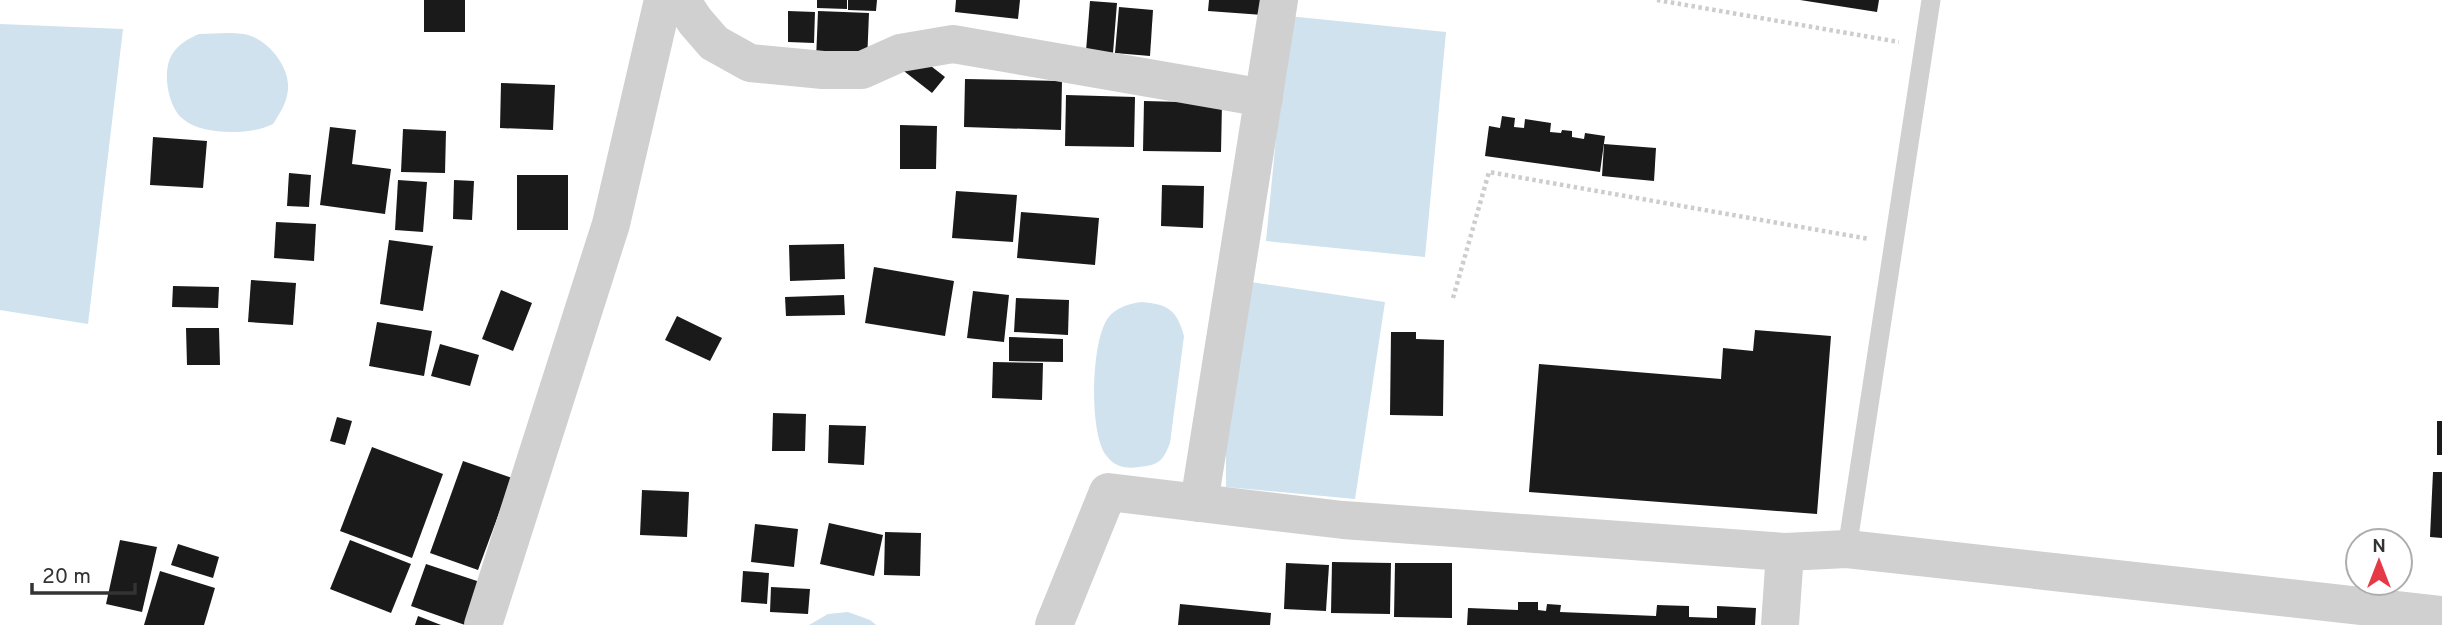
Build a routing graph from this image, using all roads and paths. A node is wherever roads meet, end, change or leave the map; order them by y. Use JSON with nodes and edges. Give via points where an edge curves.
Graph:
{"nodes":[{"id":1,"x":663,"y":0,"type":"edge"},
{"id":2,"x":681,"y":0,"type":"edge"},
{"id":3,"x":1279,"y":0,"type":"edge"},
{"id":4,"x":1657,"y":0,"type":"edge"},
{"id":5,"x":1931,"y":0,"type":"edge"},
{"id":6,"x":1924,"y":46,"type":"junction"},
{"id":7,"x":1264,"y":98,"type":"junction"},
{"id":8,"x":1894,"y":244,"type":"junction"},
{"id":9,"x":1453,"y":298,"type":"dead end"},
{"id":10,"x":1199,"y":503,"type":"junction"},
{"id":11,"x":1847,"y":549,"type":"junction"},
{"id":12,"x":1785,"y":552,"type":"junction"},
{"id":13,"x":2442,"y":615,"type":"edge"},
{"id":14,"x":483,"y":625,"type":"edge"},
{"id":15,"x":1054,"y":625,"type":"edge"},
{"id":16,"x":1780,"y":625,"type":"edge"}],
"edges":[{"from":1,"to":14,"type":"street","via":[[611,224]]},
{"from":2,"to":7,"type":"street","via":[[714,43],[750,63],[862,70],[900,53],[953,44]]},
{"from":3,"to":7,"type":"street"},
{"from":4,"to":6,"type":"path"},
{"from":5,"to":6,"type":"lane"},
{"from":6,"to":8,"type":"lane"},
{"from":7,"to":10,"type":"street"},
{"from":8,"to":9,"type":"path","via":[[1489,172]]},
{"from":8,"to":11,"type":"lane"},
{"from":10,"to":12,"type":"street","via":[[1343,520]]},
{"from":10,"to":15,"type":"street","via":[[1108,492]]},
{"from":11,"to":12,"type":"street"},
{"from":11,"to":13,"type":"street"},
{"from":12,"to":16,"type":"street"}]}
